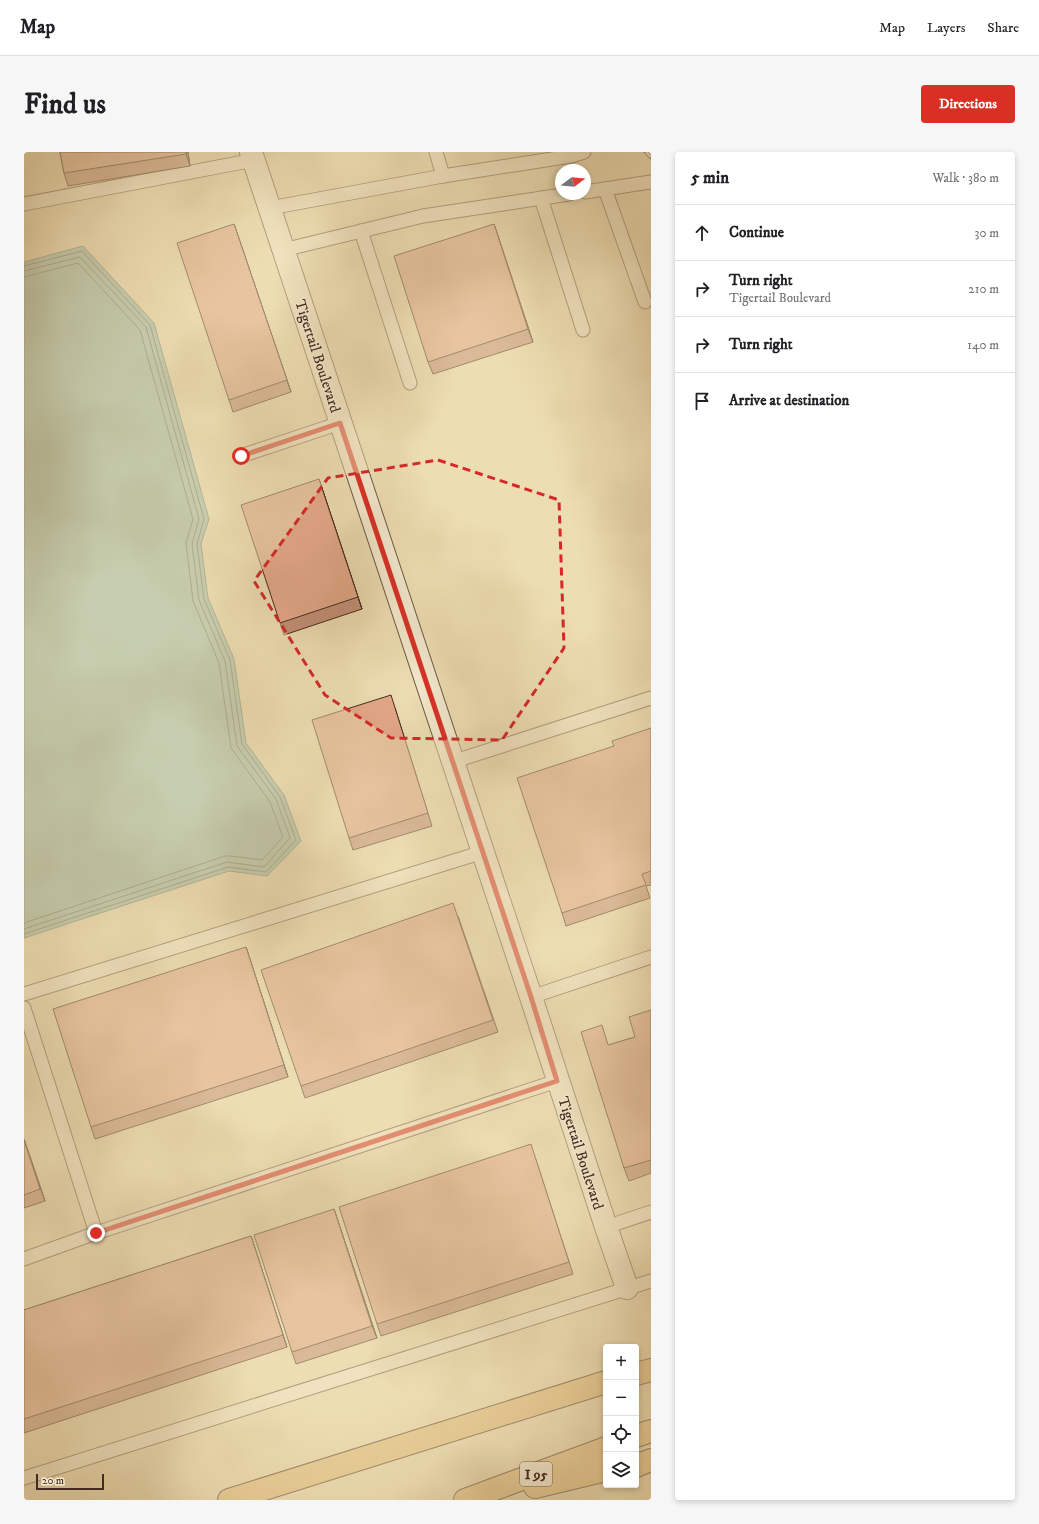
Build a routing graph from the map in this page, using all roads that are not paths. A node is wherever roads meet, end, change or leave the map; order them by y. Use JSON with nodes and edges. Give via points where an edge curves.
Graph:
{"nodes":[{"id":1,"x":436,"y":152,"type":"edge"},
{"id":2,"x":584,"y":152,"type":"edge"},
{"id":3,"x":252,"y":156,"type":"edge"},
{"id":4,"x":443,"y":176,"type":"junction"},
{"id":5,"x":651,"y":182,"type":"edge"},
{"id":6,"x":605,"y":189,"type":"junction"},
{"id":7,"x":591,"y":191,"type":"edge"},
{"id":8,"x":555,"y":196,"type":"edge"},
{"id":9,"x":541,"y":198,"type":"junction"},
{"id":10,"x":24,"y":204,"type":"edge"},
{"id":11,"x":270,"y":208,"type":"junction"},
{"id":12,"x":361,"y":231,"type":"junction"},
{"id":13,"x":283,"y":250,"type":"junction"},
{"id":14,"x":644,"y":302,"type":"dead end"},
{"id":15,"x":583,"y":330,"type":"dead end"},
{"id":16,"x":410,"y":383,"type":"dead end"},
{"id":17,"x":340,"y":423,"type":"junction"},
{"id":18,"x":241,"y":456,"type":"dead end"},
{"id":19,"x":651,"y":698,"type":"edge"},
{"id":20,"x":452,"y":762,"type":"junction"},
{"id":21,"x":483,"y":852,"type":"junction"},
{"id":22,"x":651,"y":957,"type":"edge"},
{"id":23,"x":24,"y":994,"type":"edge"},
{"id":24,"x":531,"y":997,"type":"junction"},
{"id":25,"x":24,"y":1008,"type":"edge"},
{"id":26,"x":557,"y":1081,"type":"junction"},
{"id":27,"x":651,"y":1212,"type":"edge"},
{"id":28,"x":606,"y":1227,"type":"junction"},
{"id":29,"x":96,"y":1233,"type":"junction"},
{"id":30,"x":24,"y":1259,"type":"edge"},
{"id":31,"x":651,"y":1281,"type":"edge"},
{"id":32,"x":627,"y":1288,"type":"junction"},
{"id":33,"x":651,"y":1370,"type":"edge"},
{"id":34,"x":639,"y":1373,"type":"edge"},
{"id":35,"x":603,"y":1383,"type":"edge"},
{"id":36,"x":651,"y":1431,"type":"edge"},
{"id":37,"x":639,"y":1435,"type":"edge"},
{"id":38,"x":603,"y":1449,"type":"edge"},
{"id":39,"x":651,"y":1460,"type":"edge"},
{"id":40,"x":639,"y":1462,"type":"edge"},
{"id":41,"x":639,"y":1465,"type":"edge"},
{"id":42,"x":603,"y":1471,"type":"edge"},
{"id":43,"x":24,"y":1478,"type":"edge"},
{"id":44,"x":603,"y":1478,"type":"edge"},
{"id":45,"x":229,"y":1500,"type":"edge"},
{"id":46,"x":465,"y":1500,"type":"edge"},
{"id":47,"x":481,"y":1500,"type":"edge"},
{"id":48,"x":542,"y":1500,"type":"edge"}],
"edges":[{"from":1,"to":4,"type":"lane"},
{"from":2,"to":4,"type":"lane"},
{"from":3,"to":10,"type":"lane"},
{"from":3,"to":11,"type":"street","name":"Tigertail Boulevard"},
{"from":4,"to":11,"type":"lane"},
{"from":5,"to":6,"type":"lane"},
{"from":6,"to":7,"type":"lane"},
{"from":6,"to":14,"type":"lane"},
{"from":8,"to":9,"type":"lane"},
{"from":9,"to":12,"type":"lane","via":[[423,216]]},
{"from":9,"to":15,"type":"lane"},
{"from":11,"to":13,"type":"street","name":"Tigertail Boulevard"},
{"from":12,"to":13,"type":"lane"},
{"from":12,"to":16,"type":"lane"},
{"from":13,"to":17,"type":"street","name":"Tigertail Boulevard"},
{"from":17,"to":18,"type":"lane"},
{"from":17,"to":20,"type":"street","name":"Tigertail Boulevard"},
{"from":19,"to":20,"type":"lane"},
{"from":20,"to":21,"type":"street","name":"Tigertail Boulevard"},
{"from":21,"to":23,"type":"lane"},
{"from":21,"to":24,"type":"street","name":"Tigertail Boulevard"},
{"from":22,"to":24,"type":"lane"},
{"from":24,"to":26,"type":"street","name":"Tigertail Boulevard"},
{"from":25,"to":29,"type":"lane"},
{"from":26,"to":28,"type":"street","name":"Tigertail Boulevard"},
{"from":26,"to":29,"type":"lane"},
{"from":27,"to":28,"type":"lane"},
{"from":28,"to":32,"type":"street","name":"Tigertail Boulevard"},
{"from":29,"to":30,"type":"lane"},
{"from":31,"to":32,"type":"lane"},
{"from":32,"to":43,"type":"lane"},
{"from":33,"to":34,"type":"highway"},
{"from":35,"to":45,"type":"highway"},
{"from":36,"to":37,"type":"highway"},
{"from":38,"to":46,"type":"highway","number":"I 95"},
{"from":39,"to":40,"type":"highway"},
{"from":39,"to":41,"type":"highway"},
{"from":42,"to":47,"type":"highway"},
{"from":44,"to":48,"type":"highway"}]}
